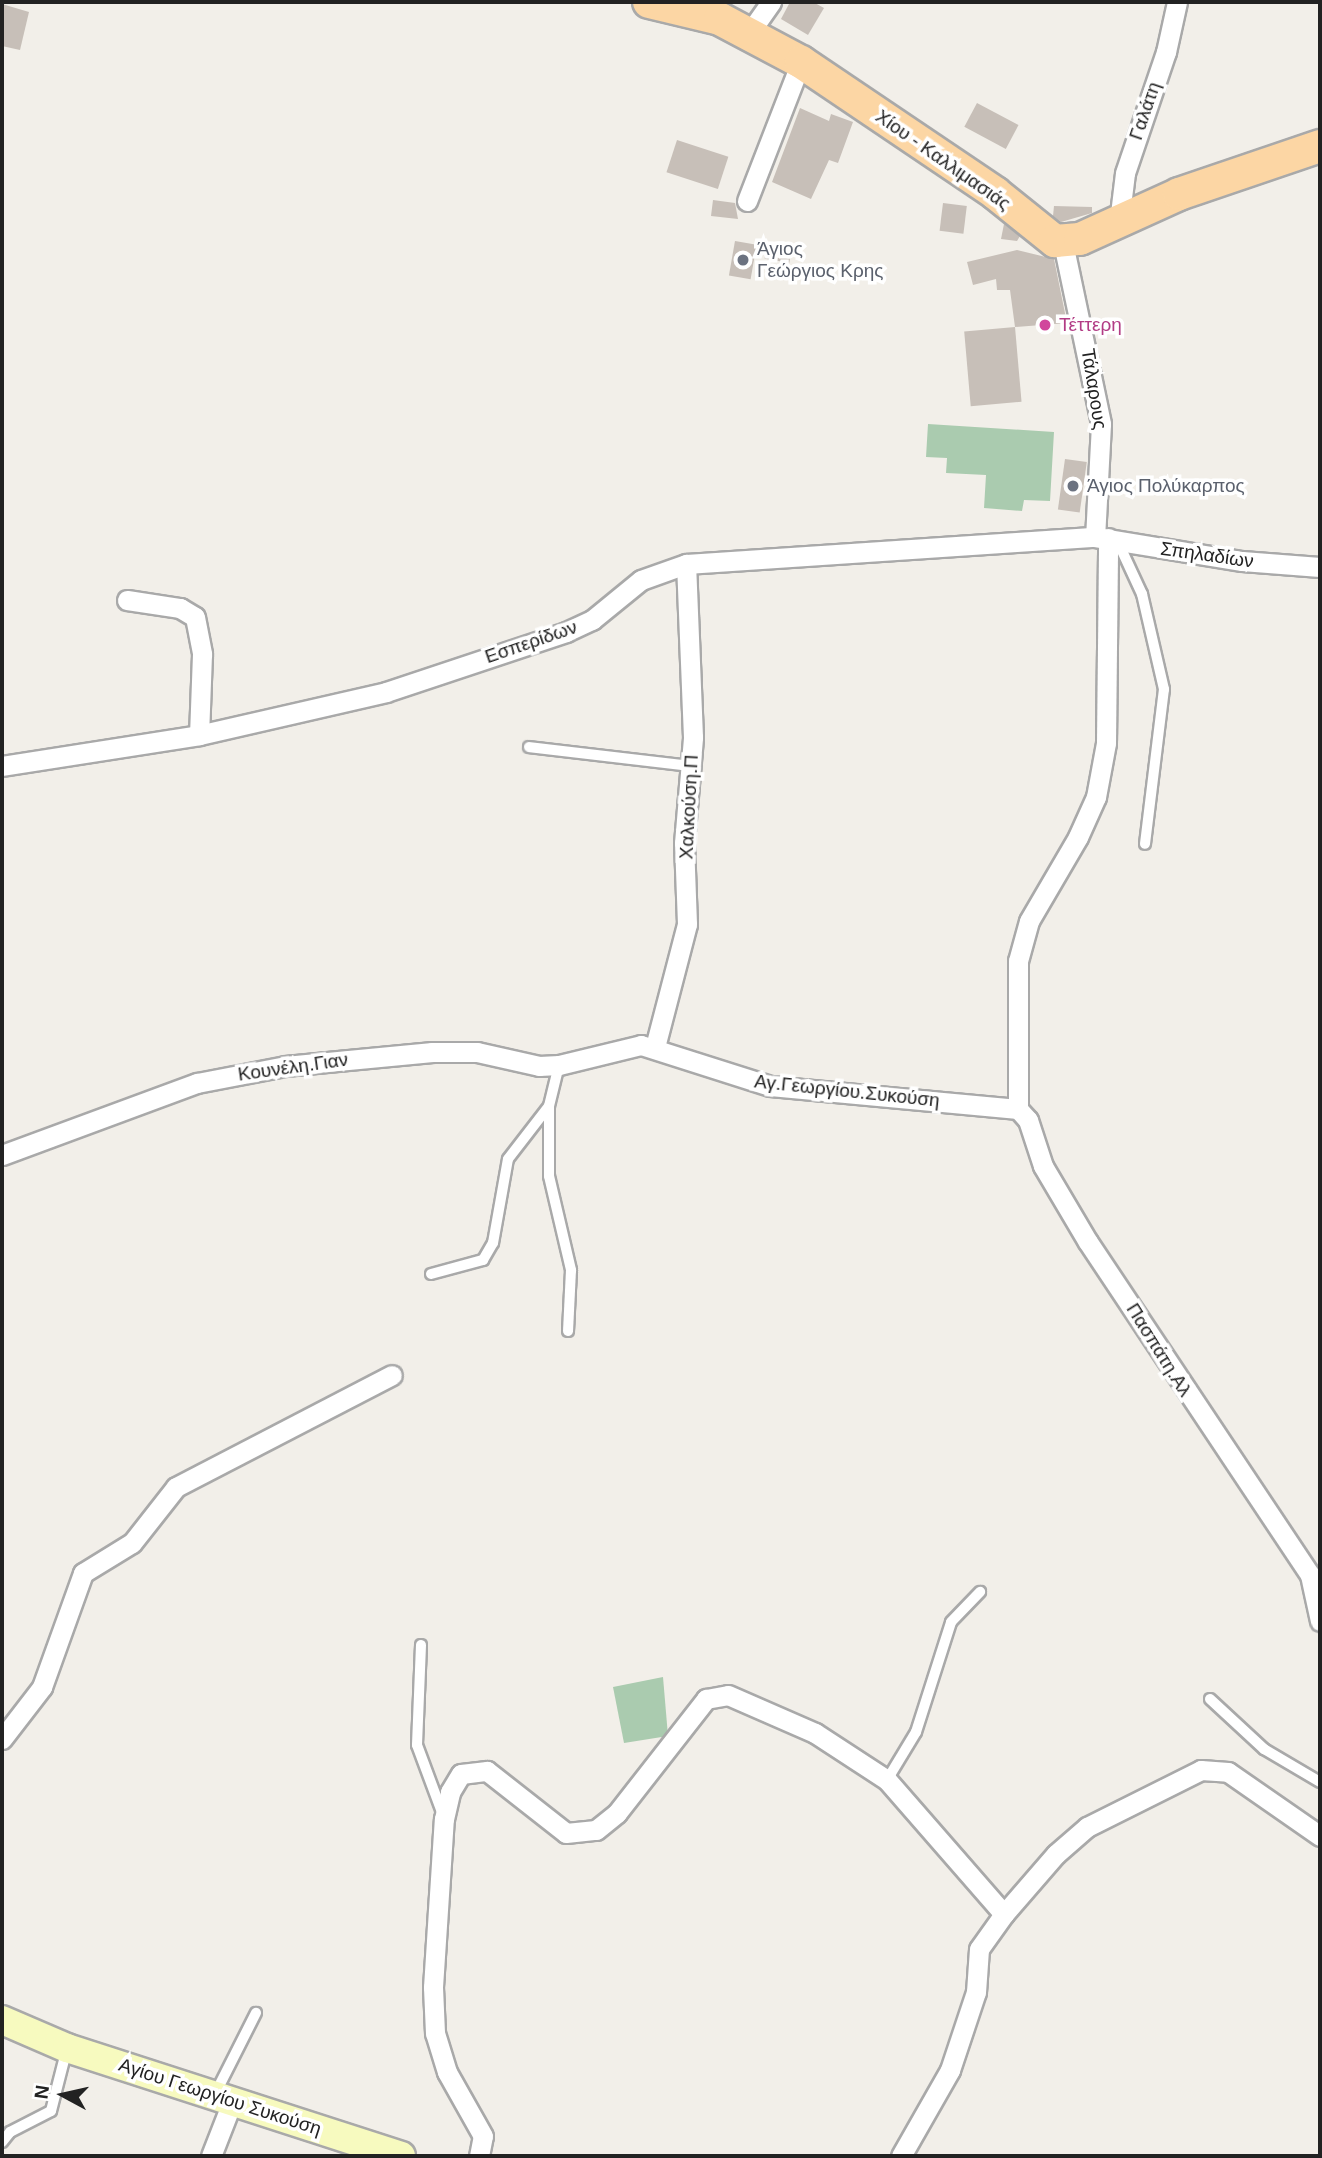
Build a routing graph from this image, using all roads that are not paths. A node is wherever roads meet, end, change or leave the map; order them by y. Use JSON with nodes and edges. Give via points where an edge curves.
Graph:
{"nodes":[{"id":1,"x":649,"y":2,"type":"edge"},
{"id":2,"x":771,"y":2,"type":"edge"},
{"id":3,"x":1177,"y":2,"type":"edge"},
{"id":4,"x":750,"y":32,"type":"junction"},
{"id":5,"x":801,"y":62,"type":"junction"},
{"id":6,"x":1320,"y":146,"type":"edge"},
{"id":7,"x":747,"y":201,"type":"dead end"},
{"id":8,"x":1119,"y":222,"type":"junction"},
{"id":9,"x":1063,"y":243,"type":"junction"},
{"id":10,"x":1107,"y":538,"type":"junction"},
{"id":11,"x":686,"y":564,"type":"junction"},
{"id":12,"x":1320,"y":567,"type":"edge"},
{"id":13,"x":127,"y":600,"type":"dead end"},
{"id":14,"x":200,"y":735,"type":"junction"},
{"id":15,"x":529,"y":747,"type":"dead end"},
{"id":16,"x":2,"y":766,"type":"edge"},
{"id":17,"x":690,"y":766,"type":"junction"},
{"id":18,"x":1146,"y":844,"type":"dead end"},
{"id":19,"x":655,"y":1047,"type":"junction"},
{"id":20,"x":594,"y":1056,"type":"joint"},
{"id":21,"x":559,"y":1065,"type":"junction"},
{"id":22,"x":549,"y":1106,"type":"junction"},
{"id":23,"x":1018,"y":1109,"type":"junction"},
{"id":24,"x":2,"y":1155,"type":"edge"},
{"id":25,"x":431,"y":1274,"type":"dead end"},
{"id":26,"x":568,"y":1331,"type":"dead end"},
{"id":27,"x":392,"y":1375,"type":"dead end"},
{"id":28,"x":980,"y":1592,"type":"dead end"},
{"id":29,"x":1320,"y":1621,"type":"edge"},
{"id":30,"x":421,"y":1645,"type":"dead end"},
{"id":31,"x":1210,"y":1699,"type":"dead end"},
{"id":32,"x":2,"y":1739,"type":"edge"},
{"id":33,"x":887,"y":1780,"type":"junction"},
{"id":34,"x":1320,"y":1782,"type":"edge"},
{"id":35,"x":444,"y":1819,"type":"junction"},
{"id":36,"x":1320,"y":1836,"type":"edge"},
{"id":37,"x":1004,"y":1914,"type":"junction"},
{"id":38,"x":256,"y":2013,"type":"dead end"},
{"id":39,"x":2,"y":2020,"type":"edge"},
{"id":40,"x":67,"y":2048,"type":"junction"},
{"id":41,"x":223,"y":2098,"type":"junction"},
{"id":42,"x":2,"y":2142,"type":"edge"},
{"id":43,"x":211,"y":2156,"type":"edge"},
{"id":44,"x":401,"y":2156,"type":"edge"},
{"id":45,"x":479,"y":2156,"type":"edge"},
{"id":46,"x":901,"y":2156,"type":"edge"}],
"edges":[{"from":1,"to":4,"type":"main road","name":"Χίου - Καλλιμασιάς","via":[[690,10]]},
{"from":2,"to":4,"type":"street"},
{"from":3,"to":8,"type":"street","name":"Γαλάτη","via":[[1166,52],[1125,173]]},
{"from":4,"to":5,"type":"main road","name":"Χίου - Καλλιμασιάς"},
{"from":5,"to":7,"type":"street"},
{"from":5,"to":9,"type":"main road","name":"Χίου - Καλλιμασιάς","via":[[995,193],[1048,238]]},
{"from":6,"to":8,"type":"main road","via":[[1179,194]]},
{"from":8,"to":9,"type":"main road"},
{"from":9,"to":10,"type":"street","name":"Τάλαρους","via":[[1101,424]]},
{"from":10,"to":11,"type":"street","name":"Εσπερίδων","via":[[1034,537]]},
{"from":10,"to":12,"type":"street","name":"Σπηλαδίων","via":[[1242,561]]},
{"from":10,"to":18,"type":"lane","via":[[1142,594],[1164,689]]},
{"from":10,"to":23,"type":"street","name":"Τάλαρους","via":[[1106,743],[1096,797],[1029,921],[1018,961]]},
{"from":11,"to":14,"type":"street","name":"Εσπερίδων","via":[[641,580],[592,620],[566,632],[350,702]]},
{"from":11,"to":17,"type":"street","name":"Χαλκούση.Π"},
{"from":13,"to":14,"type":"street","via":[[180,608],[195,617],[202,654]]},
{"from":14,"to":16,"type":"street","name":"Εσπερίδων"},
{"from":15,"to":17,"type":"lane"},
{"from":17,"to":19,"type":"street","name":"Χαλκούση.Π","via":[[684,843],[687,924]]},
{"from":19,"to":20,"type":"street","name":"Αγ.Γεωργίου.Συκούση","via":[[641,1045]]},
{"from":19,"to":23,"type":"street","name":"Αγ.Γεωργίου.Συκούση","via":[[771,1086]]},
{"from":20,"to":21,"type":"street","name":"Κουνέλη.Γιαν"},
{"from":21,"to":22,"type":"lane"},
{"from":21,"to":24,"type":"street","name":"Κουνέλη.Γιαν","via":[[457,1051],[285,1066],[197,1083]]},
{"from":22,"to":25,"type":"lane","via":[[508,1159],[493,1243],[483,1260]]},
{"from":22,"to":26,"type":"lane","via":[[549,1176],[571,1270]]},
{"from":23,"to":29,"type":"street","name":"Πασπάτη.Αλ","via":[[1028,1120],[1044,1166],[1088,1242],[1310,1575]]},
{"from":27,"to":32,"type":"street","via":[[176,1487],[132,1543],[83,1573],[42,1687]]},
{"from":28,"to":33,"type":"lane","via":[[951,1622],[916,1732]]},
{"from":30,"to":35,"type":"lane","via":[[417,1745]]},
{"from":31,"to":34,"type":"lane","via":[[1264,1748]]},
{"from":33,"to":35,"type":"street","via":[[815,1733],[751,1703],[713,1694],[648,1768],[617,1813],[596,1830],[566,1833],[553,1826],[519,1793],[487,1771],[461,1774],[450,1792]]},
{"from":33,"to":37,"type":"street"},
{"from":35,"to":45,"type":"street","via":[[436,1886],[435,2034],[447,2072],[483,2136]]},
{"from":36,"to":37,"type":"street","via":[[1228,1772],[1201,1770],[1087,1827],[1056,1854]]},
{"from":37,"to":46,"type":"street","via":[[979,1949],[976,1992],[950,2070]]},
{"from":38,"to":41,"type":"lane"},
{"from":39,"to":40,"type":"main road","name":"Αγίου Γεωργίου Συκούση"},
{"from":40,"to":41,"type":"main road","name":"Αγίου Γεωργίου Συκούση"},
{"from":40,"to":42,"type":"lane","via":[[56,2104],[45,2117],[10,2132]]},
{"from":41,"to":43,"type":"street"},
{"from":41,"to":44,"type":"main road","name":"Αγίου Γεωργίου Συκούση"}]}
